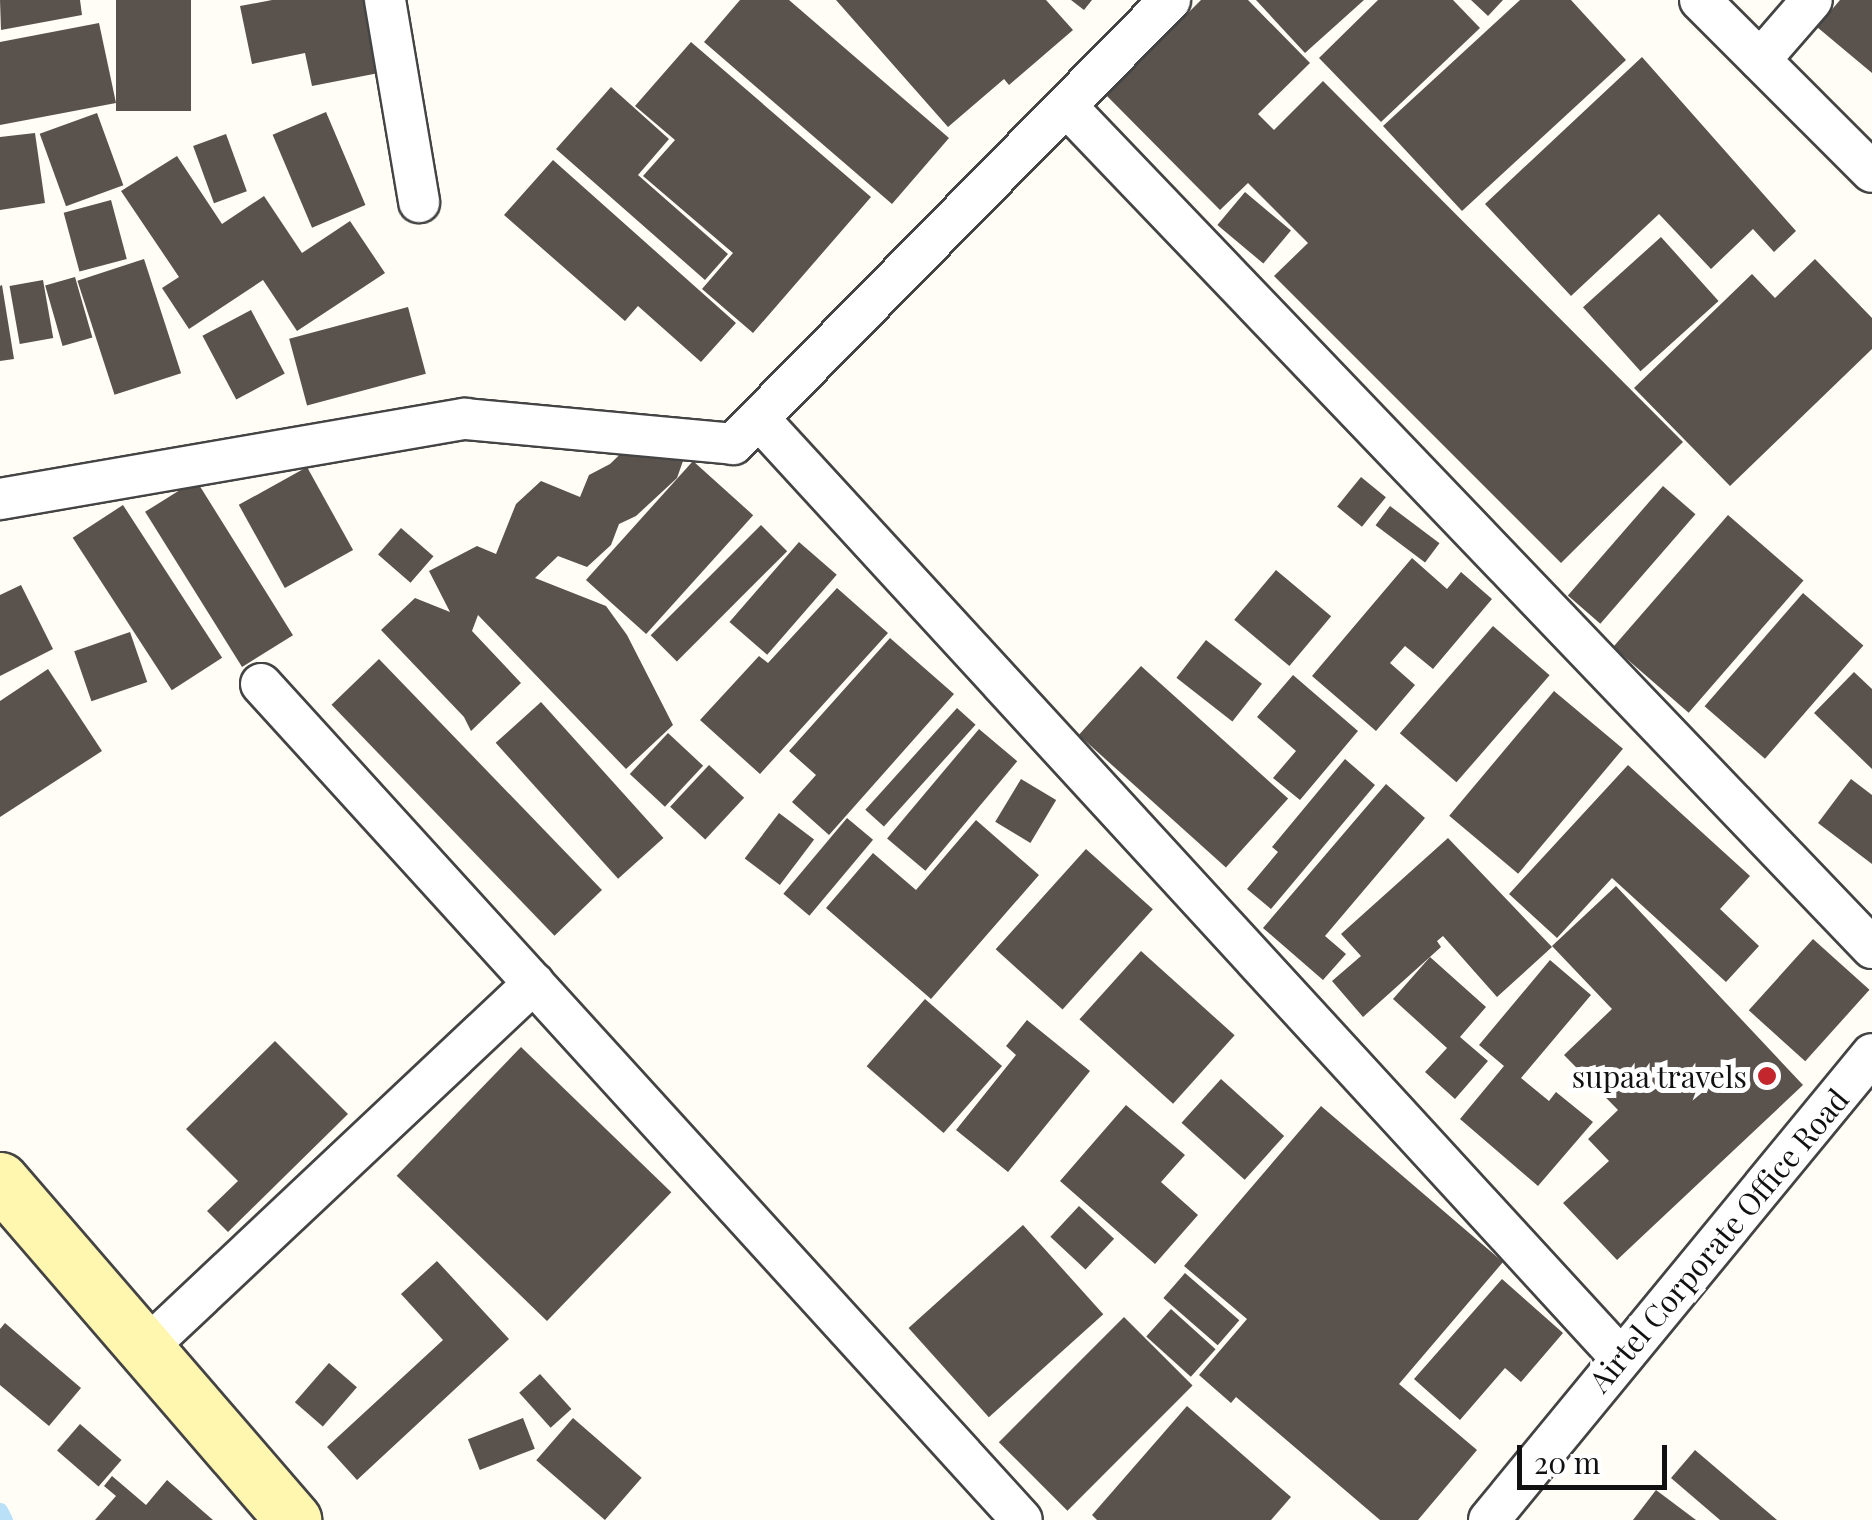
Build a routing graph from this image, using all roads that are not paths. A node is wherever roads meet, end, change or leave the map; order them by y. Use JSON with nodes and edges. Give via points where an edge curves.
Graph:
{"nodes":[{"id":1,"x":385,"y":0,"type":"edge"},
{"id":2,"x":1170,"y":0,"type":"edge"},
{"id":3,"x":1700,"y":0,"type":"edge"},
{"id":4,"x":1812,"y":0,"type":"edge"},
{"id":5,"x":1760,"y":60,"type":"junction"},
{"id":6,"x":1068,"y":108,"type":"junction"},
{"id":7,"x":1872,"y":172,"type":"edge"},
{"id":8,"x":419,"y":202,"type":"dead end"},
{"id":9,"x":759,"y":419,"type":"junction"},
{"id":10,"x":0,"y":499,"type":"edge"},
{"id":11,"x":261,"y":684,"type":"dead end"},
{"id":12,"x":1872,"y":948,"type":"edge"},
{"id":13,"x":534,"y":984,"type":"junction"},
{"id":14,"x":1872,"y":1054,"type":"edge"},
{"id":15,"x":0,"y":1180,"type":"edge"},
{"id":16,"x":145,"y":1349,"type":"junction"},
{"id":17,"x":1620,"y":1358,"type":"junction"},
{"id":18,"x":293,"y":1520,"type":"edge"},
{"id":19,"x":1022,"y":1520,"type":"edge"},
{"id":20,"x":1489,"y":1520,"type":"edge"}],
"edges":[{"from":1,"to":8,"type":"street"},
{"from":2,"to":6,"type":"street"},
{"from":3,"to":5,"type":"street"},
{"from":4,"to":5,"type":"street"},
{"from":5,"to":7,"type":"street"},
{"from":6,"to":9,"type":"street"},
{"from":6,"to":12,"type":"street"},
{"from":9,"to":10,"type":"street","via":[[733,444],[465,419]]},
{"from":9,"to":17,"type":"street"},
{"from":11,"to":13,"type":"street"},
{"from":13,"to":16,"type":"street"},
{"from":13,"to":19,"type":"street"},
{"from":14,"to":17,"type":"street","name":"Airtel Corporate Office Road"},
{"from":15,"to":16,"type":"street"},
{"from":16,"to":18,"type":"street"},
{"from":17,"to":20,"type":"street","name":"Airtel Corporate Office Road"}]}
